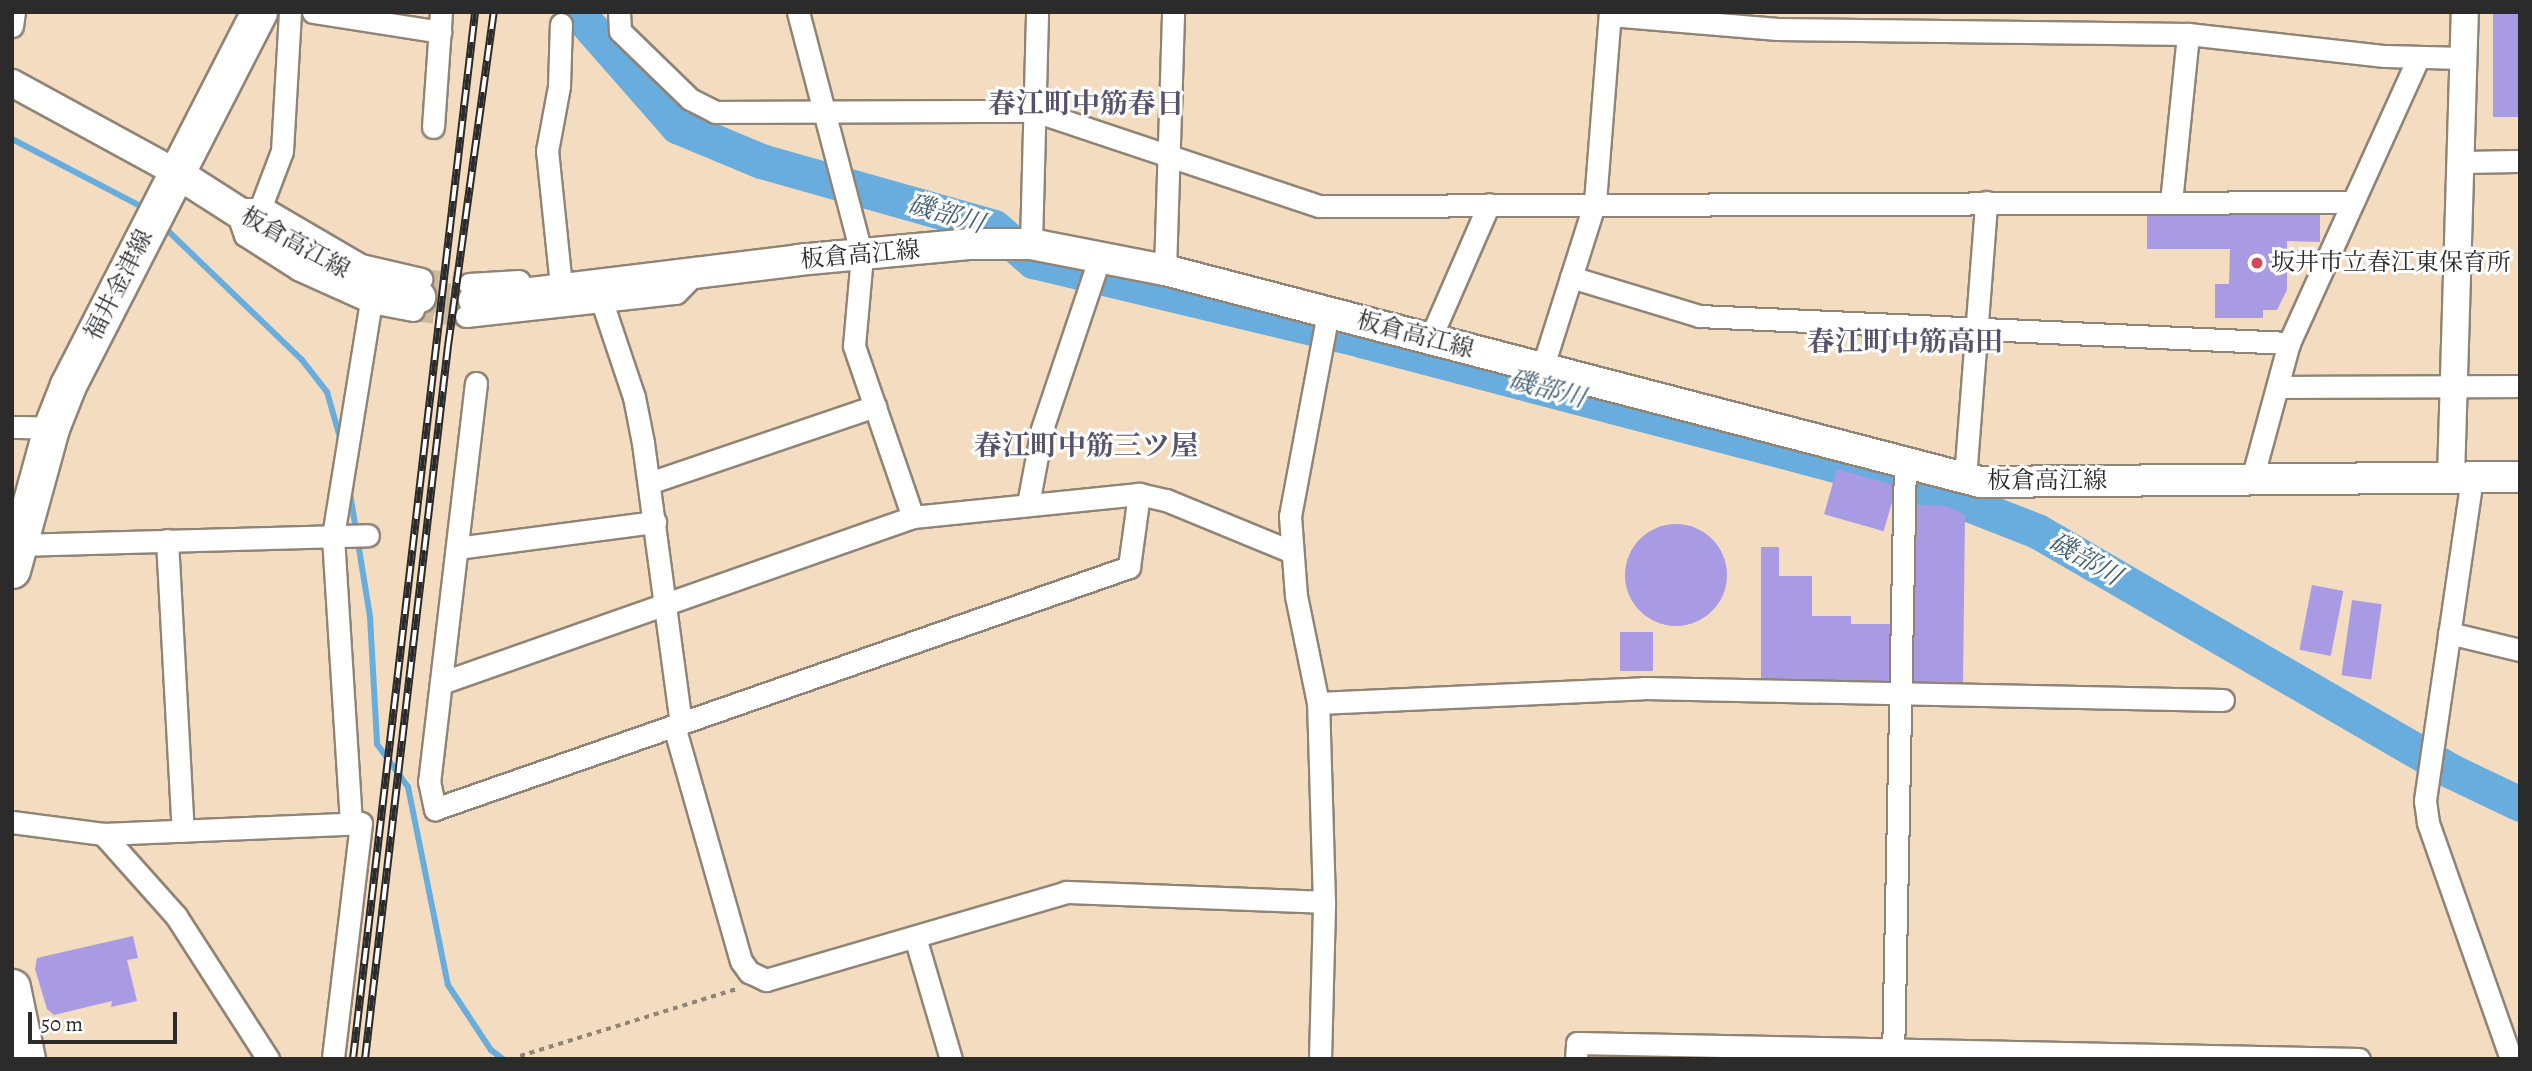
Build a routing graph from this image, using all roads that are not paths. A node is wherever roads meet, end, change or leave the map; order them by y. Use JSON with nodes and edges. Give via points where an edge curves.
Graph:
{"nodes":[{"id":1,"x":13,"y":12,"type":"edge"},
{"id":2,"x":259,"y":12,"type":"edge"},
{"id":3,"x":290,"y":12,"type":"edge"},
{"id":4,"x":313,"y":12,"type":"edge"},
{"id":5,"x":619,"y":12,"type":"edge"},
{"id":6,"x":798,"y":12,"type":"edge"},
{"id":7,"x":1037,"y":12,"type":"edge"},
{"id":8,"x":1173,"y":12,"type":"edge"},
{"id":9,"x":2465,"y":12,"type":"edge"},
{"id":10,"x":1610,"y":14,"type":"edge"},
{"id":11,"x":440,"y":22,"type":"edge"},
{"id":12,"x":561,"y":24,"type":"dead end"},
{"id":13,"x":12,"y":26,"type":"edge"},
{"id":14,"x":2188,"y":34,"type":"junction"},
{"id":15,"x":2418,"y":58,"type":"junction"},
{"id":16,"x":2463,"y":58,"type":"junction"},
{"id":17,"x":12,"y":83,"type":"edge"},
{"id":18,"x":825,"y":108,"type":"junction"},
{"id":19,"x":1035,"y":111,"type":"junction"},
{"id":20,"x":433,"y":127,"type":"dead end"},
{"id":21,"x":1168,"y":156,"type":"junction"},
{"id":22,"x":2520,"y":161,"type":"edge"},
{"id":23,"x":2460,"y":162,"type":"junction"},
{"id":24,"x":177,"y":173,"type":"junction"},
{"id":25,"x":1595,"y":202,"type":"junction"},
{"id":26,"x":1986,"y":202,"type":"junction"},
{"id":27,"x":2171,"y":202,"type":"junction"},
{"id":28,"x":2351,"y":202,"type":"junction"},
{"id":29,"x":1489,"y":204,"type":"junction"},
{"id":30,"x":248,"y":209,"type":"junction"},
{"id":31,"x":1031,"y":244,"type":"junction"},
{"id":32,"x":1101,"y":254,"type":"junction"},
{"id":33,"x":862,"y":256,"type":"junction"},
{"id":34,"x":1165,"y":270,"type":"junction"},
{"id":35,"x":695,"y":273,"type":"junction"},
{"id":36,"x":560,"y":276,"type":"junction"},
{"id":37,"x":1571,"y":277,"type":"junction"},
{"id":38,"x":418,"y":295,"type":"joint"},
{"id":39,"x":470,"y":300,"type":"junction"},
{"id":40,"x":371,"y":302,"type":"junction"},
{"id":41,"x":602,"y":302,"type":"junction"},
{"id":42,"x":1328,"y":313,"type":"junction"},
{"id":43,"x":1978,"y":329,"type":"junction"},
{"id":44,"x":1430,"y":339,"type":"junction"},
{"id":45,"x":2289,"y":343,"type":"junction"},
{"id":46,"x":1542,"y":369,"type":"junction"},
{"id":47,"x":476,"y":383,"type":"dead end"},
{"id":48,"x":2278,"y":387,"type":"junction"},
{"id":49,"x":2520,"y":387,"type":"edge"},
{"id":50,"x":2454,"y":388,"type":"junction"},
{"id":51,"x":875,"y":406,"type":"junction"},
{"id":52,"x":12,"y":427,"type":"edge"},
{"id":53,"x":51,"y":428,"type":"junction"},
{"id":54,"x":1905,"y":463,"type":"junction"},
{"id":55,"x":2520,"y":477,"type":"edge"},
{"id":56,"x":1965,"y":478,"type":"junction"},
{"id":57,"x":2461,"y":478,"type":"junction"},
{"id":58,"x":2252,"y":479,"type":"junction"},
{"id":59,"x":649,"y":484,"type":"junction"},
{"id":60,"x":1139,"y":494,"type":"junction"},
{"id":61,"x":1028,"y":504,"type":"junction"},
{"id":62,"x":913,"y":517,"type":"junction"},
{"id":63,"x":655,"y":522,"type":"junction"},
{"id":64,"x":368,"y":535,"type":"dead end"},
{"id":65,"x":333,"y":536,"type":"junction"},
{"id":66,"x":167,"y":540,"type":"junction"},
{"id":67,"x":457,"y":548,"type":"junction"},
{"id":68,"x":1290,"y":551,"type":"junction"},
{"id":69,"x":16,"y":557,"type":"edge"},
{"id":70,"x":667,"y":603,"type":"junction"},
{"id":71,"x":2449,"y":633,"type":"junction"},
{"id":72,"x":2520,"y":650,"type":"edge"},
{"id":73,"x":441,"y":683,"type":"junction"},
{"id":74,"x":1899,"y":694,"type":"junction"},
{"id":75,"x":2223,"y":700,"type":"dead end"},
{"id":76,"x":1318,"y":703,"type":"junction"},
{"id":77,"x":678,"y":724,"type":"junction"},
{"id":78,"x":12,"y":822,"type":"edge"},
{"id":79,"x":351,"y":823,"type":"junction"},
{"id":80,"x":183,"y":831,"type":"junction"},
{"id":81,"x":103,"y":834,"type":"junction"},
{"id":82,"x":1324,"y":902,"type":"junction"},
{"id":83,"x":915,"y":937,"type":"junction"},
{"id":84,"x":12,"y":987,"type":"edge"},
{"id":85,"x":2514,"y":1051,"type":"edge"},
{"id":86,"x":1894,"y":1053,"type":"edge"},
{"id":87,"x":27,"y":1059,"type":"edge"},
{"id":88,"x":268,"y":1059,"type":"edge"},
{"id":89,"x":333,"y":1059,"type":"edge"},
{"id":90,"x":951,"y":1059,"type":"edge"},
{"id":91,"x":1320,"y":1059,"type":"edge"},
{"id":92,"x":1576,"y":1059,"type":"edge"},
{"id":93,"x":2358,"y":1059,"type":"edge"}],
"edges":[{"from":1,"to":13,"type":"street"},
{"from":2,"to":24,"type":"main road","name":"福井金津線"},
{"from":3,"to":30,"type":"street","via":[[282,151]]},
{"from":4,"to":11,"type":"street"},
{"from":5,"to":18,"type":"street","via":[[620,31],[690,99],[715,111]]},
{"from":6,"to":18,"type":"street"},
{"from":7,"to":19,"type":"street"},
{"from":8,"to":21,"type":"street"},
{"from":9,"to":16,"type":"street"},
{"from":10,"to":14,"type":"street","via":[[1777,29]]},
{"from":10,"to":25,"type":"street"},
{"from":11,"to":20,"type":"street"},
{"from":12,"to":36,"type":"street","via":[[559,86],[547,151]]},
{"from":14,"to":15,"type":"street"},
{"from":14,"to":27,"type":"street"},
{"from":15,"to":16,"type":"street"},
{"from":15,"to":28,"type":"street"},
{"from":16,"to":23,"type":"street"},
{"from":17,"to":24,"type":"street"},
{"from":18,"to":19,"type":"street"},
{"from":18,"to":33,"type":"street"},
{"from":19,"to":21,"type":"street"},
{"from":19,"to":31,"type":"street"},
{"from":21,"to":29,"type":"street","via":[[1319,206]]},
{"from":21,"to":34,"type":"street"},
{"from":22,"to":23,"type":"street"},
{"from":23,"to":50,"type":"street"},
{"from":24,"to":30,"type":"main road","name":"板倉高江線"},
{"from":24,"to":53,"type":"main road","name":"福井金津線","via":[[75,369]]},
{"from":25,"to":26,"type":"street"},
{"from":25,"to":29,"type":"street"},
{"from":25,"to":37,"type":"street"},
{"from":26,"to":27,"type":"street"},
{"from":26,"to":43,"type":"street"},
{"from":27,"to":28,"type":"street"},
{"from":28,"to":45,"type":"street"},
{"from":29,"to":44,"type":"street"},
{"from":30,"to":38,"type":"main road","name":"板倉高江線","via":[[334,268]]},
{"from":30,"to":40,"type":"street","via":[[245,235],[327,286]]},
{"from":31,"to":32,"type":"main road","name":"板倉高江線"},
{"from":31,"to":33,"type":"main road","name":"板倉高江線","via":[[971,244]]},
{"from":32,"to":34,"type":"main road","name":"板倉高江線"},
{"from":32,"to":61,"type":"street","via":[[1045,418]]},
{"from":33,"to":35,"type":"main road","name":"板倉高江線"},
{"from":33,"to":51,"type":"street","via":[[854,346]]},
{"from":34,"to":42,"type":"main road","name":"板倉高江線"},
{"from":35,"to":36,"type":"street","via":[[679,262]]},
{"from":35,"to":39,"type":"main road","name":"板倉高江線"},
{"from":35,"to":41,"type":"street","via":[[676,293]]},
{"from":36,"to":39,"type":"street"},
{"from":37,"to":43,"type":"street","via":[[1699,316]]},
{"from":37,"to":46,"type":"street"},
{"from":38,"to":40,"type":"street"},
{"from":39,"to":41,"type":"street"},
{"from":40,"to":65,"type":"street"},
{"from":41,"to":59,"type":"street","via":[[634,397]]},
{"from":42,"to":44,"type":"main road","name":"板倉高江線"},
{"from":42,"to":68,"type":"street","via":[[1295,480]]},
{"from":43,"to":45,"type":"street"},
{"from":43,"to":56,"type":"street"},
{"from":44,"to":46,"type":"main road","name":"板倉高江線"},
{"from":45,"to":48,"type":"street"},
{"from":46,"to":54,"type":"main road","name":"板倉高江線"},
{"from":47,"to":67,"type":"street"},
{"from":48,"to":50,"type":"street"},
{"from":48,"to":58,"type":"street"},
{"from":49,"to":50,"type":"street"},
{"from":50,"to":57,"type":"street"},
{"from":51,"to":59,"type":"street"},
{"from":51,"to":62,"type":"street"},
{"from":52,"to":53,"type":"street"},
{"from":53,"to":69,"type":"main road","name":"福井金津線"},
{"from":54,"to":56,"type":"main road","name":"板倉高江線"},
{"from":54,"to":74,"type":"street"},
{"from":55,"to":57,"type":"main road","name":"板倉高江線"},
{"from":56,"to":58,"type":"main road","name":"板倉高江線","via":[[1980,482]]},
{"from":57,"to":58,"type":"main road","name":"板倉高江線"},
{"from":57,"to":71,"type":"street"},
{"from":59,"to":63,"type":"street"},
{"from":60,"to":61,"type":"street"},
{"from":60,"to":68,"type":"street","via":[[1166,500]]},
{"from":60,"to":77,"type":"street","via":[[1129,567]]},
{"from":61,"to":62,"type":"street"},
{"from":62,"to":70,"type":"street"},
{"from":63,"to":67,"type":"street"},
{"from":63,"to":70,"type":"street"},
{"from":64,"to":65,"type":"street"},
{"from":65,"to":66,"type":"street"},
{"from":65,"to":79,"type":"street"},
{"from":66,"to":69,"type":"street"},
{"from":66,"to":80,"type":"street"},
{"from":67,"to":73,"type":"street"},
{"from":68,"to":76,"type":"street"},
{"from":70,"to":73,"type":"street"},
{"from":70,"to":77,"type":"street"},
{"from":71,"to":72,"type":"street"},
{"from":71,"to":85,"type":"street","via":[[2426,801],[2428,823]]},
{"from":73,"to":77,"type":"street","via":[[429,780],[435,809]]},
{"from":74,"to":75,"type":"street"},
{"from":74,"to":76,"type":"street","via":[[1644,688]]},
{"from":74,"to":86,"type":"street"},
{"from":76,"to":82,"type":"street"},
{"from":77,"to":83,"type":"street","via":[[741,961],[749,972],[766,980]]},
{"from":78,"to":81,"type":"street"},
{"from":79,"to":80,"type":"street"},
{"from":79,"to":89,"type":"street","via":[[361,823]]},
{"from":80,"to":81,"type":"street"},
{"from":81,"to":88,"type":"street","via":[[176,916]]},
{"from":82,"to":83,"type":"street","via":[[1066,892]]},
{"from":82,"to":91,"type":"street"},
{"from":83,"to":90,"type":"street"},
{"from":84,"to":87,"type":"main road"},
{"from":86,"to":92,"type":"street","via":[[1577,1043]]},
{"from":86,"to":93,"type":"street"}]}
